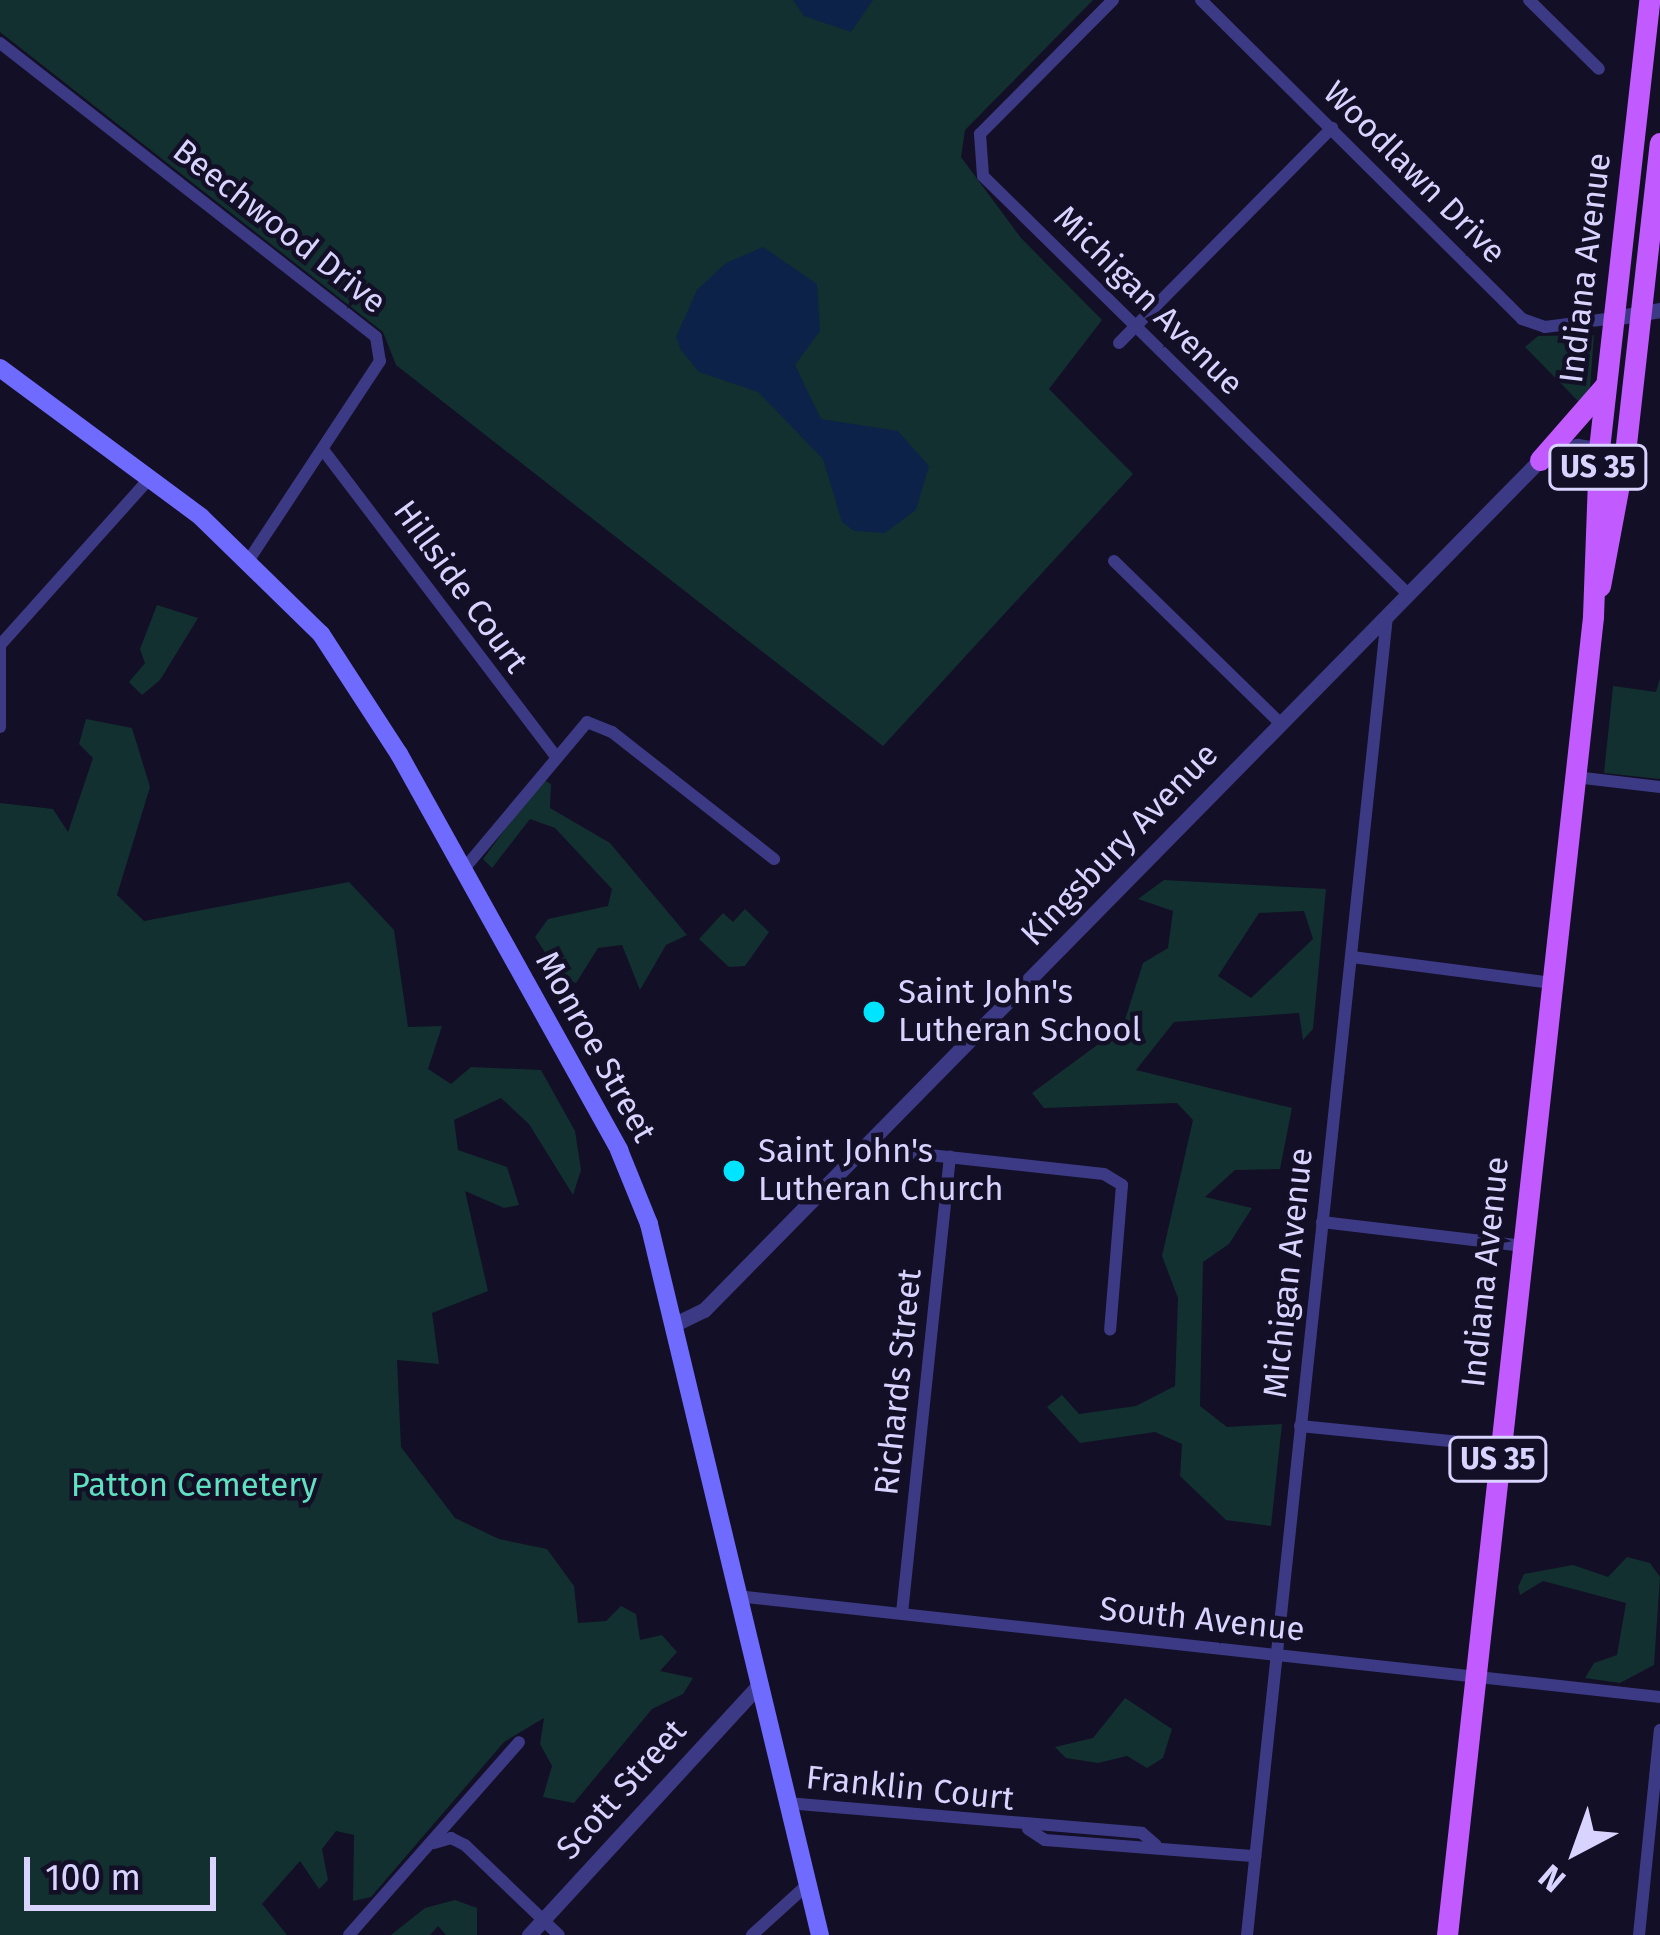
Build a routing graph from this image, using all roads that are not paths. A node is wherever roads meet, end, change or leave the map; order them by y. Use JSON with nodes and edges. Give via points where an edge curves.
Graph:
{"nodes":[{"id":1,"x":1113,"y":0,"type":"edge"},
{"id":2,"x":1201,"y":0,"type":"edge"},
{"id":3,"x":1529,"y":0,"type":"edge"},
{"id":4,"x":1649,"y":0,"type":"edge"},
{"id":5,"x":0,"y":43,"type":"edge"},
{"id":6,"x":1599,"y":69,"type":"dead end"},
{"id":7,"x":1331,"y":128,"type":"junction"},
{"id":8,"x":1660,"y":142,"type":"edge"},
{"id":9,"x":1650,"y":312,"type":"edge"},
{"id":10,"x":1614,"y":318,"type":"junction"},
{"id":11,"x":1135,"y":327,"type":"junction"},
{"id":12,"x":1119,"y":343,"type":"dead end"},
{"id":13,"x":0,"y":368,"type":"edge"},
{"id":14,"x":1605,"y":386,"type":"junction"},
{"id":15,"x":1599,"y":449,"type":"junction"},
{"id":16,"x":323,"y":451,"type":"junction"},
{"id":17,"x":1625,"y":453,"type":"junction"},
{"id":18,"x":1540,"y":460,"type":"junction"},
{"id":19,"x":150,"y":478,"type":"junction"},
{"id":20,"x":250,"y":558,"type":"junction"},
{"id":21,"x":1114,"y":561,"type":"dead end"},
{"id":22,"x":1409,"y":595,"type":"junction"},
{"id":23,"x":1592,"y":616,"type":"junction"},
{"id":24,"x":1388,"y":617,"type":"junction"},
{"id":25,"x":1,"y":644,"type":"edge"},
{"id":26,"x":1281,"y":724,"type":"junction"},
{"id":27,"x":0,"y":727,"type":"edge"},
{"id":28,"x":554,"y":754,"type":"junction"},
{"id":29,"x":1576,"y":777,"type":"junction"},
{"id":30,"x":1660,"y":787,"type":"edge"},
{"id":31,"x":774,"y":859,"type":"dead end"},
{"id":32,"x":463,"y":870,"type":"junction"},
{"id":33,"x":1352,"y":957,"type":"junction"},
{"id":34,"x":1552,"y":982,"type":"junction"},
{"id":35,"x":866,"y":1148,"type":"junction"},
{"id":36,"x":950,"y":1157,"type":"junction"},
{"id":37,"x":1322,"y":1222,"type":"junction"},
{"id":38,"x":1522,"y":1246,"type":"junction"},
{"id":39,"x":674,"y":1325,"type":"junction"},
{"id":40,"x":1110,"y":1330,"type":"dead end"},
{"id":41,"x":1300,"y":1426,"type":"junction"},
{"id":42,"x":1500,"y":1446,"type":"junction"},
{"id":43,"x":737,"y":1596,"type":"junction"},
{"id":44,"x":902,"y":1613,"type":"junction"},
{"id":45,"x":1276,"y":1656,"type":"junction"},
{"id":46,"x":1475,"y":1676,"type":"junction"},
{"id":47,"x":759,"y":1685,"type":"junction"},
{"id":48,"x":1660,"y":1697,"type":"edge"},
{"id":49,"x":1660,"y":1730,"type":"edge"},
{"id":50,"x":518,"y":1742,"type":"dead end"},
{"id":51,"x":787,"y":1803,"type":"junction"},
{"id":52,"x":1656,"y":1809,"type":"edge"},
{"id":53,"x":433,"y":1844,"type":"junction"},
{"id":54,"x":1256,"y":1856,"type":"junction"},
{"id":55,"x":807,"y":1885,"type":"junction"},
{"id":56,"x":543,"y":1920,"type":"junction"},
{"id":57,"x":349,"y":1935,"type":"edge"},
{"id":58,"x":529,"y":1935,"type":"edge"},
{"id":59,"x":560,"y":1935,"type":"edge"},
{"id":60,"x":752,"y":1935,"type":"edge"},
{"id":61,"x":820,"y":1935,"type":"edge"},
{"id":62,"x":1246,"y":1935,"type":"edge"},
{"id":63,"x":1447,"y":1935,"type":"edge"},
{"id":64,"x":1639,"y":1935,"type":"edge"}],
"edges":[{"from":1,"to":11,"type":"street","name":"Michigan Avenue","via":[[980,134],[983,176]]},
{"from":2,"to":7,"type":"street","name":"Woodlawn Drive"},
{"from":3,"to":6,"type":"street"},
{"from":4,"to":10,"type":"main road","name":"Indiana Avenue","number":"US 35"},
{"from":5,"to":16,"type":"street","name":"Beechwood Drive","via":[[376,337],[380,362]]},
{"from":7,"to":10,"type":"street","name":"Woodlawn Drive","via":[[1522,319],[1545,327]]},
{"from":7,"to":11,"type":"street"},
{"from":8,"to":9,"type":"main road","name":"Indiana Avenue","number":"US 35"},
{"from":9,"to":10,"type":"street"},
{"from":9,"to":17,"type":"main road","name":"Indiana Avenue","number":"US 35"},
{"from":10,"to":14,"type":"main road","name":"Indiana Avenue","number":"US 35"},
{"from":11,"to":12,"type":"street"},
{"from":11,"to":22,"type":"street","name":"Michigan Avenue"},
{"from":13,"to":19,"type":"main road","name":"Monroe Street"},
{"from":14,"to":15,"type":"main road","name":"Indiana Avenue","number":"US 35"},
{"from":14,"to":18,"type":"main road"},
{"from":15,"to":17,"type":"street"},
{"from":15,"to":18,"type":"street","via":[[1561,449]]},
{"from":15,"to":23,"type":"main road","name":"Indiana Avenue","number":"US 35"},
{"from":16,"to":20,"type":"street","name":"Beechwood Drive"},
{"from":16,"to":28,"type":"street","name":"Hillside Court"},
{"from":17,"to":23,"type":"main road","name":"Indiana Avenue","number":"US 35"},
{"from":18,"to":22,"type":"street","name":"Kingsbury Avenue"},
{"from":19,"to":20,"type":"main road","name":"Monroe Street"},
{"from":19,"to":25,"type":"street"},
{"from":20,"to":32,"type":"main road","name":"Monroe Street","via":[[353,678]]},
{"from":21,"to":26,"type":"street"},
{"from":22,"to":24,"type":"street","name":"Kingsbury Avenue"},
{"from":23,"to":29,"type":"main road","name":"Indiana Avenue","number":"US 35"},
{"from":24,"to":26,"type":"street","name":"Kingsbury Avenue"},
{"from":24,"to":33,"type":"street","name":"Michigan Avenue"},
{"from":25,"to":27,"type":"street"},
{"from":26,"to":35,"type":"street","name":"Kingsbury Avenue"},
{"from":28,"to":31,"type":"street","via":[[575,728],[594,722]]},
{"from":28,"to":32,"type":"street"},
{"from":29,"to":30,"type":"street"},
{"from":29,"to":34,"type":"main road","name":"Indiana Avenue","number":"US 35"},
{"from":32,"to":39,"type":"main road","name":"Monroe Street","via":[[633,1180]]},
{"from":33,"to":34,"type":"street"},
{"from":33,"to":37,"type":"street","name":"Michigan Avenue"},
{"from":34,"to":38,"type":"main road","name":"Indiana Avenue","number":"US 35"},
{"from":35,"to":36,"type":"street"},
{"from":35,"to":39,"type":"street","name":"Kingsbury Avenue","via":[[704,1310]]},
{"from":36,"to":40,"type":"street","via":[[1104,1174],[1122,1185]]},
{"from":36,"to":44,"type":"street","name":"Richards Street"},
{"from":37,"to":38,"type":"street"},
{"from":37,"to":41,"type":"street","name":"Michigan Avenue"},
{"from":38,"to":42,"type":"main road","name":"Indiana Avenue","number":"US 35"},
{"from":39,"to":43,"type":"main road","name":"Monroe Street"},
{"from":41,"to":42,"type":"street"},
{"from":41,"to":45,"type":"street","name":"Michigan Avenue"},
{"from":42,"to":46,"type":"main road","name":"Indiana Avenue","number":"US 35"},
{"from":43,"to":44,"type":"street","name":"South Avenue"},
{"from":43,"to":47,"type":"main road","name":"Monroe Street"},
{"from":44,"to":45,"type":"street","name":"South Avenue"},
{"from":45,"to":46,"type":"street","name":"South Avenue"},
{"from":45,"to":54,"type":"street","name":"Michigan Avenue"},
{"from":46,"to":48,"type":"street","name":"South Avenue"},
{"from":46,"to":63,"type":"main road","name":"Indiana Avenue","number":"US 35"},
{"from":47,"to":51,"type":"main road","name":"Monroe Street"},
{"from":47,"to":56,"type":"street","name":"Scott Street"},
{"from":49,"to":52,"type":"street"},
{"from":50,"to":53,"type":"street"},
{"from":51,"to":54,"type":"street","name":"Franklin Court","via":[[1028,1829],[1045,1822]]},
{"from":51,"to":55,"type":"main road","name":"Monroe Street"},
{"from":52,"to":64,"type":"street"},
{"from":53,"to":56,"type":"street","via":[[451,1838],[465,1845]]},
{"from":53,"to":57,"type":"street"},
{"from":54,"to":62,"type":"street","name":"Michigan Avenue"},
{"from":55,"to":60,"type":"street"},
{"from":55,"to":61,"type":"main road","name":"Monroe Street"},
{"from":56,"to":58,"type":"street","name":"Scott Street"},
{"from":56,"to":59,"type":"street"}]}
